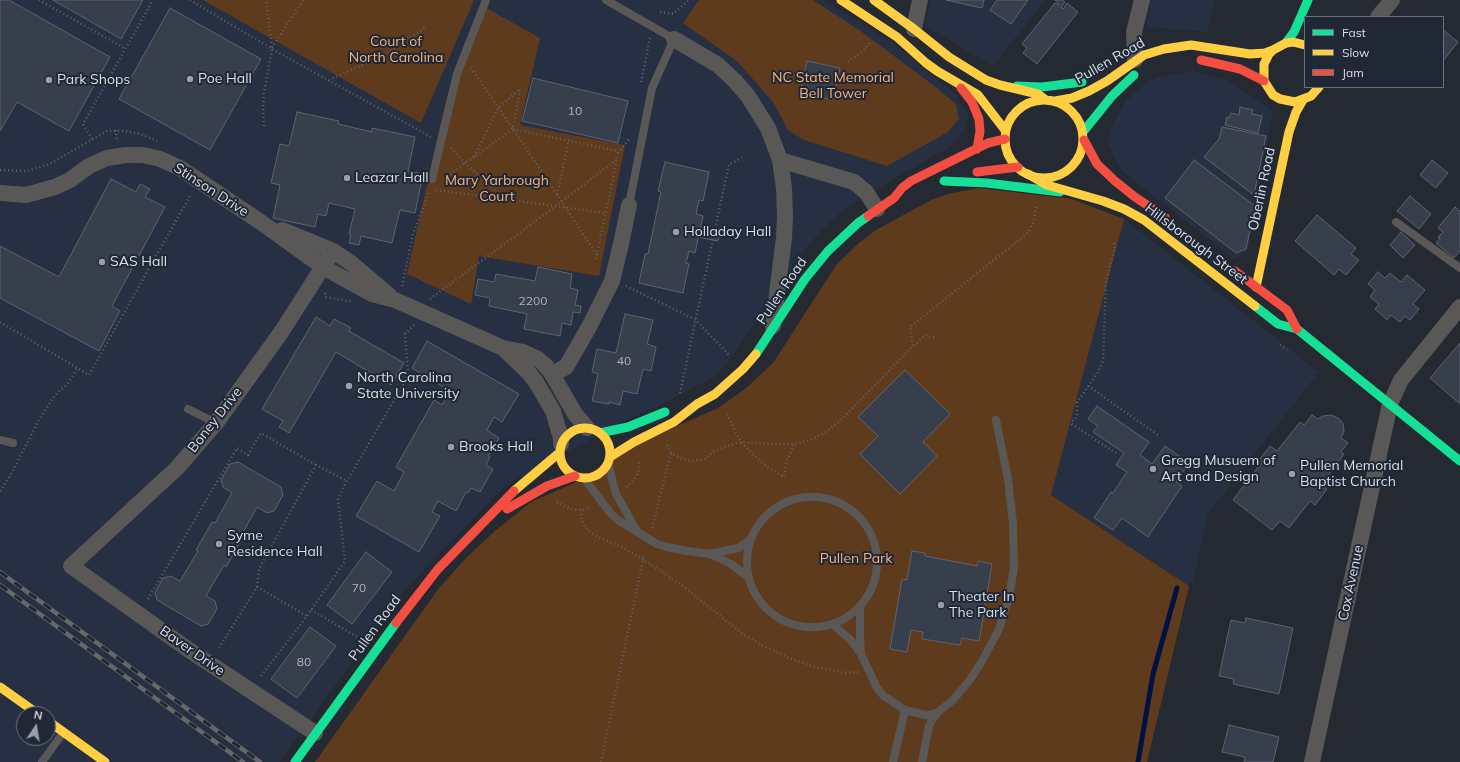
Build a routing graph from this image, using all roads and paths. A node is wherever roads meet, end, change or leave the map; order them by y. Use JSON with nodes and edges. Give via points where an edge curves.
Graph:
{"nodes":[{"id":1,"x":39,"y":0,"type":"edge"},
{"id":2,"x":153,"y":0,"type":"edge"},
{"id":3,"x":190,"y":0,"type":"edge"},
{"id":4,"x":266,"y":0,"type":"edge"},
{"id":5,"x":303,"y":0,"type":"edge"},
{"id":6,"x":486,"y":0,"type":"edge"},
{"id":7,"x":606,"y":0,"type":"edge"},
{"id":8,"x":689,"y":0,"type":"edge"},
{"id":9,"x":841,"y":0,"type":"edge"},
{"id":10,"x":874,"y":0,"type":"edge"},
{"id":11,"x":920,"y":0,"type":"edge"},
{"id":12,"x":1142,"y":0,"type":"edge"},
{"id":13,"x":1308,"y":0,"type":"edge"},
{"id":14,"x":1313,"y":0,"type":"edge"},
{"id":15,"x":1392,"y":0,"type":"edge"},
{"id":16,"x":1314,"y":11,"type":"dead end"},
{"id":17,"x":660,"y":12,"type":"dead end"},
{"id":18,"x":1379,"y":16,"type":"edge"},
{"id":19,"x":426,"y":27,"type":"dead end"},
{"id":20,"x":914,"y":29,"type":"junction"},
{"id":21,"x":674,"y":39,"type":"junction"},
{"id":22,"x":1286,"y":43,"type":"junction"},
{"id":23,"x":868,"y":45,"type":"dead end"},
{"id":24,"x":1304,"y":45,"type":"edge"},
{"id":25,"x":126,"y":49,"type":"junction"},
{"id":26,"x":272,"y":49,"type":"junction"},
{"id":27,"x":1273,"y":50,"type":"junction"},
{"id":28,"x":1190,"y":59,"type":"dead end"},
{"id":29,"x":848,"y":62,"type":"dead end"},
{"id":30,"x":461,"y":65,"type":"junction"},
{"id":31,"x":1138,"y":65,"type":"junction"},
{"id":32,"x":1122,"y":71,"type":"junction"},
{"id":33,"x":329,"y":80,"type":"junction"},
{"id":34,"x":1264,"y":81,"type":"junction"},
{"id":35,"x":954,"y":82,"type":"junction"},
{"id":36,"x":1000,"y":85,"type":"junction"},
{"id":37,"x":1317,"y":88,"type":"edge"},
{"id":38,"x":1051,"y":100,"type":"junction"},
{"id":39,"x":1303,"y":100,"type":"junction"},
{"id":40,"x":498,"y":108,"type":"junction"},
{"id":41,"x":264,"y":126,"type":"dead end"},
{"id":42,"x":513,"y":129,"type":"junction"},
{"id":43,"x":116,"y":130,"type":"dead end"},
{"id":44,"x":1005,"y":134,"type":"junction"},
{"id":45,"x":1084,"y":136,"type":"junction"},
{"id":46,"x":92,"y":140,"type":"dead end"},
{"id":47,"x":435,"y":140,"type":"dead end"},
{"id":48,"x":569,"y":140,"type":"junction"},
{"id":49,"x":117,"y":146,"type":"dead end"},
{"id":50,"x":977,"y":148,"type":"junction"},
{"id":51,"x":454,"y":152,"type":"dead end"},
{"id":52,"x":474,"y":157,"type":"junction"},
{"id":53,"x":742,"y":158,"type":"dead end"},
{"id":54,"x":617,"y":159,"type":"junction"},
{"id":55,"x":780,"y":160,"type":"junction"},
{"id":56,"x":465,"y":163,"type":"junction"},
{"id":57,"x":1018,"y":168,"type":"junction"},
{"id":58,"x":1028,"y":174,"type":"junction"},
{"id":59,"x":432,"y":179,"type":"junction"},
{"id":60,"x":944,"y":181,"type":"junction"},
{"id":61,"x":933,"y":185,"type":"dead end"},
{"id":62,"x":430,"y":189,"type":"junction"},
{"id":63,"x":192,"y":192,"type":"dead end"},
{"id":64,"x":0,"y":193,"type":"edge"},
{"id":65,"x":557,"y":195,"type":"junction"},
{"id":66,"x":1084,"y":195,"type":"junction"},
{"id":67,"x":906,"y":197,"type":"dead end"},
{"id":68,"x":894,"y":198,"type":"junction"},
{"id":69,"x":1038,"y":198,"type":"dead end"},
{"id":70,"x":504,"y":199,"type":"junction"},
{"id":71,"x":561,"y":202,"type":"junction"},
{"id":72,"x":629,"y":205,"type":"joint"},
{"id":73,"x":555,"y":207,"type":"junction"},
{"id":74,"x":566,"y":209,"type":"junction"},
{"id":75,"x":877,"y":209,"type":"junction"},
{"id":76,"x":606,"y":213,"type":"junction"},
{"id":77,"x":1170,"y":222,"type":"dead end"},
{"id":78,"x":1396,"y":222,"type":"dead end"},
{"id":79,"x":262,"y":223,"type":"junction"},
{"id":80,"x":1114,"y":243,"type":"dead end"},
{"id":81,"x":333,"y":251,"type":"junction"},
{"id":82,"x":597,"y":255,"type":"junction"},
{"id":83,"x":596,"y":259,"type":"dead end"},
{"id":84,"x":323,"y":267,"type":"junction"},
{"id":85,"x":1230,"y":267,"type":"dead end"},
{"id":86,"x":1460,"y":268,"type":"edge"},
{"id":87,"x":620,"y":285,"type":"dead end"},
{"id":88,"x":1256,"y":287,"type":"junction"},
{"id":89,"x":398,"y":294,"type":"junction"},
{"id":90,"x":428,"y":301,"type":"dead end"},
{"id":91,"x":1460,"y":308,"type":"edge"},
{"id":92,"x":696,"y":320,"type":"junction"},
{"id":93,"x":0,"y":322,"type":"edge"},
{"id":94,"x":416,"y":322,"type":"dead end"},
{"id":95,"x":1297,"y":329,"type":"junction"},
{"id":96,"x":772,"y":330,"type":"junction"},
{"id":97,"x":935,"y":338,"type":"dead end"},
{"id":98,"x":913,"y":346,"type":"junction"},
{"id":99,"x":503,"y":348,"type":"junction"},
{"id":100,"x":730,"y":356,"type":"dead end"},
{"id":101,"x":77,"y":368,"type":"junction"},
{"id":102,"x":552,"y":374,"type":"junction"},
{"id":103,"x":1088,"y":386,"type":"junction"},
{"id":104,"x":680,"y":394,"type":"dead end"},
{"id":105,"x":697,"y":404,"type":"junction"},
{"id":106,"x":1390,"y":404,"type":"junction"},
{"id":107,"x":188,"y":409,"type":"dead end"},
{"id":108,"x":727,"y":414,"type":"dead end"},
{"id":109,"x":996,"y":420,"type":"dead end"},
{"id":110,"x":216,"y":422,"type":"junction"},
{"id":111,"x":593,"y":430,"type":"junction"},
{"id":112,"x":1158,"y":435,"type":"dead end"},
{"id":113,"x":0,"y":440,"type":"edge"},
{"id":114,"x":742,"y":442,"type":"junction"},
{"id":115,"x":13,"y":443,"type":"dead end"},
{"id":116,"x":666,"y":443,"type":"dead end"},
{"id":117,"x":795,"y":444,"type":"junction"},
{"id":118,"x":560,"y":448,"type":"junction"},
{"id":119,"x":671,"y":453,"type":"junction"},
{"id":120,"x":1117,"y":454,"type":"dead end"},
{"id":121,"x":639,"y":459,"type":"dead end"},
{"id":122,"x":609,"y":460,"type":"junction"},
{"id":123,"x":1460,"y":461,"type":"edge"},
{"id":124,"x":316,"y":465,"type":"junction"},
{"id":125,"x":579,"y":477,"type":"junction"},
{"id":126,"x":347,"y":481,"type":"junction"},
{"id":127,"x":623,"y":490,"type":"dead end"},
{"id":128,"x":0,"y":491,"type":"edge"},
{"id":129,"x":554,"y":499,"type":"dead end"},
{"id":130,"x":596,"y":505,"type":"dead end"},
{"id":131,"x":582,"y":510,"type":"junction"},
{"id":132,"x":487,"y":520,"type":"junction"},
{"id":133,"x":652,"y":528,"type":"dead end"},
{"id":134,"x":637,"y":532,"type":"junction"},
{"id":135,"x":750,"y":540,"type":"junction"},
{"id":136,"x":710,"y":554,"type":"junction"},
{"id":137,"x":644,"y":555,"type":"dead end"},
{"id":138,"x":643,"y":560,"type":"junction"},
{"id":139,"x":71,"y":566,"type":"joint"},
{"id":140,"x":748,"y":577,"type":"junction"},
{"id":141,"x":257,"y":587,"type":"junction"},
{"id":142,"x":148,"y":599,"type":"dead end"},
{"id":143,"x":860,"y":607,"type":"junction"},
{"id":144,"x":311,"y":610,"type":"junction"},
{"id":145,"x":307,"y":616,"type":"junction"},
{"id":146,"x":832,"y":624,"type":"junction"},
{"id":147,"x":363,"y":640,"type":"dead end"},
{"id":148,"x":219,"y":648,"type":"dead end"},
{"id":149,"x":861,"y":654,"type":"junction"},
{"id":150,"x":859,"y":672,"type":"dead end"},
{"id":151,"x":261,"y":676,"type":"dead end"},
{"id":152,"x":0,"y":687,"type":"edge"},
{"id":153,"x":27,"y":706,"type":"edge"},
{"id":154,"x":905,"y":710,"type":"junction"},
{"id":155,"x":938,"y":712,"type":"junction"},
{"id":156,"x":56,"y":728,"type":"edge"},
{"id":157,"x":64,"y":733,"type":"junction"},
{"id":158,"x":316,"y":733,"type":"junction"},
{"id":159,"x":42,"y":762,"type":"edge"},
{"id":160,"x":105,"y":762,"type":"edge"},
{"id":161,"x":295,"y":762,"type":"edge"},
{"id":162,"x":601,"y":762,"type":"edge"},
{"id":163,"x":893,"y":762,"type":"edge"},
{"id":164,"x":922,"y":762,"type":"edge"},
{"id":165,"x":1312,"y":762,"type":"edge"}],
"edges":[{"from":1,"to":25,"type":"path"},
{"from":2,"to":25,"type":"path"},
{"from":3,"to":26,"type":"path"},
{"from":4,"to":26,"type":"path"},
{"from":5,"to":26,"type":"path"},
{"from":6,"to":30,"type":"lane"},
{"from":7,"to":21,"type":"lane"},
{"from":8,"to":17,"type":"path","via":[[673,14]]},
{"from":9,"to":35,"type":"main road","via":[[887,29],[926,63]]},
{"from":10,"to":20,"type":"main road"},
{"from":11,"to":20,"type":"street"},
{"from":12,"to":31,"type":"street","via":[[1134,32]]},
{"from":13,"to":22,"type":"main road","via":[[1294,32]]},
{"from":14,"to":16,"type":"main road"},
{"from":15,"to":18,"type":"street"},
{"from":19,"to":33,"type":"path","via":[[382,56]]},
{"from":20,"to":36,"type":"main road","via":[[954,60],[986,80]]},
{"from":21,"to":55,"type":"street","via":[[718,65],[735,81],[748,96],[768,128]]},
{"from":21,"to":72,"type":"lane","via":[[652,88]]},
{"from":22,"to":24,"type":"main road"},
{"from":22,"to":27,"type":"main road","name":"Pullen Road"},
{"from":23,"to":29,"type":"path"},
{"from":25,"to":46,"type":"path","via":[[83,124]]},
{"from":26,"to":33,"type":"path"},
{"from":26,"to":41,"type":"path","via":[[264,92]]},
{"from":27,"to":31,"type":"main road","name":"Pullen Road","via":[[1250,54],[1184,46],[1154,51]]},
{"from":27,"to":34,"type":"main road","via":[[1264,64]]},
{"from":28,"to":34,"type":"main road","via":[[1234,68]]},
{"from":30,"to":40,"type":"path","via":[[471,68]]},
{"from":30,"to":59,"type":"lane"},
{"from":31,"to":32,"type":"main road","name":"Pullen Road"},
{"from":31,"to":45,"type":"main road","name":"Pullen Road"},
{"from":32,"to":36,"type":"main road","via":[[1062,85]]},
{"from":32,"to":38,"type":"main road","name":"Pullen Road","via":[[1108,81],[1072,98]]},
{"from":33,"to":47,"type":"path"},
{"from":34,"to":39,"type":"main road","via":[[1280,99],[1295,102]]},
{"from":35,"to":44,"type":"main road","via":[[978,95]]},
{"from":35,"to":50,"type":"main road","via":[[972,102],[979,119]]},
{"from":36,"to":38,"type":"main road","via":[[1038,94]]},
{"from":37,"to":39,"type":"main road","via":[[1311,96]]},
{"from":38,"to":44,"type":"main road","via":[[1026,104],[1016,111]]},
{"from":38,"to":45,"type":"main road","via":[[1073,113]]},
{"from":39,"to":88,"type":"main road","name":"Oberlin Road","via":[[1289,132]]},
{"from":40,"to":42,"type":"path"},
{"from":40,"to":42,"type":"path","via":[[520,89]]},
{"from":40,"to":52,"type":"path"},
{"from":42,"to":48,"type":"path"},
{"from":42,"to":52,"type":"path"},
{"from":42,"to":65,"type":"path"},
{"from":43,"to":49,"type":"path"},
{"from":44,"to":50,"type":"main road","name":"Pullen Road"},
{"from":44,"to":57,"type":"main road","via":[[1005,146]]},
{"from":45,"to":58,"type":"main road","via":[[1075,162],[1066,171],[1054,176],[1040,177]]},
{"from":45,"to":77,"type":"main road","name":"Hillsborough Street","via":[[1097,164],[1134,197]]},
{"from":48,"to":54,"type":"path","via":[[613,149],[618,153]]},
{"from":48,"to":65,"type":"path"},
{"from":50,"to":68,"type":"main road","name":"Pullen Road","via":[[911,181]]},
{"from":51,"to":56,"type":"path"},
{"from":52,"to":56,"type":"path"},
{"from":53,"to":92,"type":"path","via":[[729,164]]},
{"from":54,"to":71,"type":"path"},
{"from":54,"to":76,"type":"path"},
{"from":55,"to":75,"type":"street","via":[[854,182],[866,192]]},
{"from":55,"to":96,"type":"street","via":[[785,223]]},
{"from":56,"to":59,"type":"path","via":[[442,181]]},
{"from":56,"to":70,"type":"path"},
{"from":57,"to":58,"type":"main road"},
{"from":57,"to":60,"type":"main road","via":[[971,172]]},
{"from":58,"to":66,"type":"main road","name":"Hillsborough Street","via":[[1048,185]]},
{"from":59,"to":62,"type":"path"},
{"from":60,"to":61,"type":"main road"},
{"from":60,"to":66,"type":"main road","via":[[987,183]]},
{"from":62,"to":70,"type":"path"},
{"from":62,"to":89,"type":"path","via":[[413,234]]},
{"from":63,"to":101,"type":"path","via":[[89,375]]},
{"from":64,"to":79,"type":"street","name":"Stinson Drive","via":[[26,195],[40,192],[70,180],[89,166],[107,158],[143,155],[180,168]]},
{"from":65,"to":71,"type":"path"},
{"from":66,"to":95,"type":"main road","name":"Hillsborough Street","via":[[1103,200],[1144,220],[1278,324]]},
{"from":67,"to":68,"type":"main road","name":"Pullen Road"},
{"from":68,"to":75,"type":"main road","name":"Pullen Road"},
{"from":69,"to":98,"type":"path","via":[[1034,221],[1029,232],[910,327]]},
{"from":70,"to":73,"type":"path"},
{"from":71,"to":73,"type":"path"},
{"from":71,"to":74,"type":"path"},
{"from":72,"to":102,"type":"street","via":[[612,281],[566,367]]},
{"from":73,"to":74,"type":"path"},
{"from":73,"to":90,"type":"path"},
{"from":74,"to":76,"type":"path"},
{"from":74,"to":82,"type":"path"},
{"from":75,"to":96,"type":"main road","name":"Pullen Road","via":[[828,251],[805,279]]},
{"from":76,"to":82,"type":"path"},
{"from":78,"to":86,"type":"lane"},
{"from":79,"to":81,"type":"street","name":"Stinson Drive"},
{"from":79,"to":84,"type":"street","name":"Stinson Drive"},
{"from":80,"to":103,"type":"path","via":[[1106,281],[1104,361]]},
{"from":81,"to":84,"type":"street","name":"Boney Drive"},
{"from":81,"to":89,"type":"street","name":"Stinson Drive"},
{"from":82,"to":83,"type":"path"},
{"from":84,"to":89,"type":"street","name":"Stinson Drive","via":[[372,294]]},
{"from":84,"to":110,"type":"street","name":"Boney Drive","via":[[282,332]]},
{"from":85,"to":88,"type":"main road","name":"Hillsborough Street"},
{"from":87,"to":92,"type":"path","via":[[632,288]]},
{"from":88,"to":95,"type":"main road","name":"Hillsborough Street","via":[[1287,310]]},
{"from":89,"to":99,"type":"street","name":"Stinson Drive"},
{"from":91,"to":106,"type":"street","name":"Cox Avenue","via":[[1401,380]]},
{"from":92,"to":100,"type":"path"},
{"from":92,"to":104,"type":"path"},
{"from":93,"to":101,"type":"path"},
{"from":94,"to":126,"type":"path","via":[[405,334],[408,373],[404,383]]},
{"from":95,"to":106,"type":"main road","name":"Hillsborough Street"},
{"from":96,"to":105,"type":"main road","name":"Pullen Road","via":[[743,369],[715,394]]},
{"from":97,"to":98,"type":"path","via":[[925,335]]},
{"from":98,"to":117,"type":"path","via":[[842,419],[813,440]]},
{"from":99,"to":102,"type":"street","name":"Stinson Drive","via":[[523,352],[538,359]]},
{"from":99,"to":118,"type":"street","name":"Stinson Drive","via":[[529,373],[553,411],[561,438]]},
{"from":101,"to":128,"type":"path","via":[[40,418]]},
{"from":102,"to":111,"type":"street","name":"Stinson Drive","via":[[575,414]]},
{"from":103,"to":112,"type":"path"},
{"from":103,"to":120,"type":"path","via":[[1077,402],[1072,424]]},
{"from":105,"to":111,"type":"main road","name":"Pullen Road","via":[[669,410],[628,427]]},
{"from":105,"to":122,"type":"main road","name":"Pullen Road","via":[[674,422],[634,442]]},
{"from":106,"to":123,"type":"main road","name":"Hillsborough Street"},
{"from":106,"to":165,"type":"street","name":"Cox Avenue"},
{"from":107,"to":110,"type":"lane"},
{"from":108,"to":114,"type":"path"},
{"from":109,"to":155,"type":"lane","via":[[1008,479],[1013,524],[1014,568],[1008,602],[999,629],[982,663],[953,700]]},
{"from":110,"to":139,"type":"street","name":"Boney Drive","via":[[177,468]]},
{"from":111,"to":118,"type":"main road","via":[[579,428],[571,432],[565,437]]},
{"from":111,"to":122,"type":"main road","via":[[605,437]]},
{"from":113,"to":115,"type":"lane"},
{"from":114,"to":117,"type":"path"},
{"from":114,"to":117,"type":"path","via":[[761,462],[784,477],[787,460]]},
{"from":114,"to":119,"type":"path","via":[[714,451],[705,459],[693,461]]},
{"from":116,"to":119,"type":"path"},
{"from":118,"to":125,"type":"main road","via":[[563,467]]},
{"from":118,"to":132,"type":"main road","name":"Pullen Road"},
{"from":119,"to":133,"type":"path"},
{"from":121,"to":127,"type":"path","via":[[638,473]]},
{"from":122,"to":125,"type":"main road","via":[[598,475],[591,478]]},
{"from":122,"to":134,"type":"lane","via":[[616,494]]},
{"from":124,"to":126,"type":"path"},
{"from":124,"to":141,"type":"path","via":[[259,569]]},
{"from":124,"to":142,"type":"path","via":[[261,433],[248,454],[237,448]]},
{"from":125,"to":132,"type":"main road","name":"Pullen Road","via":[[547,486]]},
{"from":125,"to":134,"type":"lane","via":[[611,514]]},
{"from":126,"to":144,"type":"path","via":[[338,499],[346,561]]},
{"from":129,"to":131,"type":"path","via":[[571,509]]},
{"from":130,"to":131,"type":"path"},
{"from":131,"to":138,"type":"path","via":[[581,520],[594,535],[624,548]]},
{"from":132,"to":158,"type":"main road","name":"Pullen Road","via":[[438,569]]},
{"from":134,"to":136,"type":"lane","via":[[667,548]]},
{"from":135,"to":136,"type":"lane","via":[[738,548]]},
{"from":135,"to":140,"type":"lane","via":[[747,558]]},
{"from":135,"to":143,"type":"lane","via":[[766,516],[790,501],[815,497],[846,506],[861,519],[872,535],[877,552],[877,571],[872,589]]},
{"from":136,"to":140,"type":"lane","via":[[737,568]]},
{"from":137,"to":138,"type":"path"},
{"from":138,"to":150,"type":"path","via":[[684,586],[739,631],[762,646],[815,667],[845,673]]},
{"from":138,"to":162,"type":"path"},
{"from":139,"to":158,"type":"street","name":"Baver Drive","via":[[189,650]]},
{"from":140,"to":146,"type":"lane","via":[[755,594],[766,608],[780,619],[797,626]]},
{"from":141,"to":145,"type":"path"},
{"from":141,"to":148,"type":"path"},
{"from":143,"to":146,"type":"lane"},
{"from":143,"to":149,"type":"lane"},
{"from":144,"to":145,"type":"path"},
{"from":144,"to":147,"type":"path"},
{"from":145,"to":151,"type":"path"},
{"from":146,"to":149,"type":"lane","via":[[850,639]]},
{"from":149,"to":154,"type":"lane","via":[[877,688]]},
{"from":152,"to":153,"type":"main road"},
{"from":154,"to":155,"type":"lane","via":[[930,715]]},
{"from":154,"to":163,"type":"lane"},
{"from":155,"to":164,"type":"lane","via":[[929,726]]},
{"from":156,"to":157,"type":"main road"},
{"from":157,"to":159,"type":"lane"},
{"from":157,"to":160,"type":"main road"},
{"from":158,"to":161,"type":"main road","name":"Pullen Road"}]}
